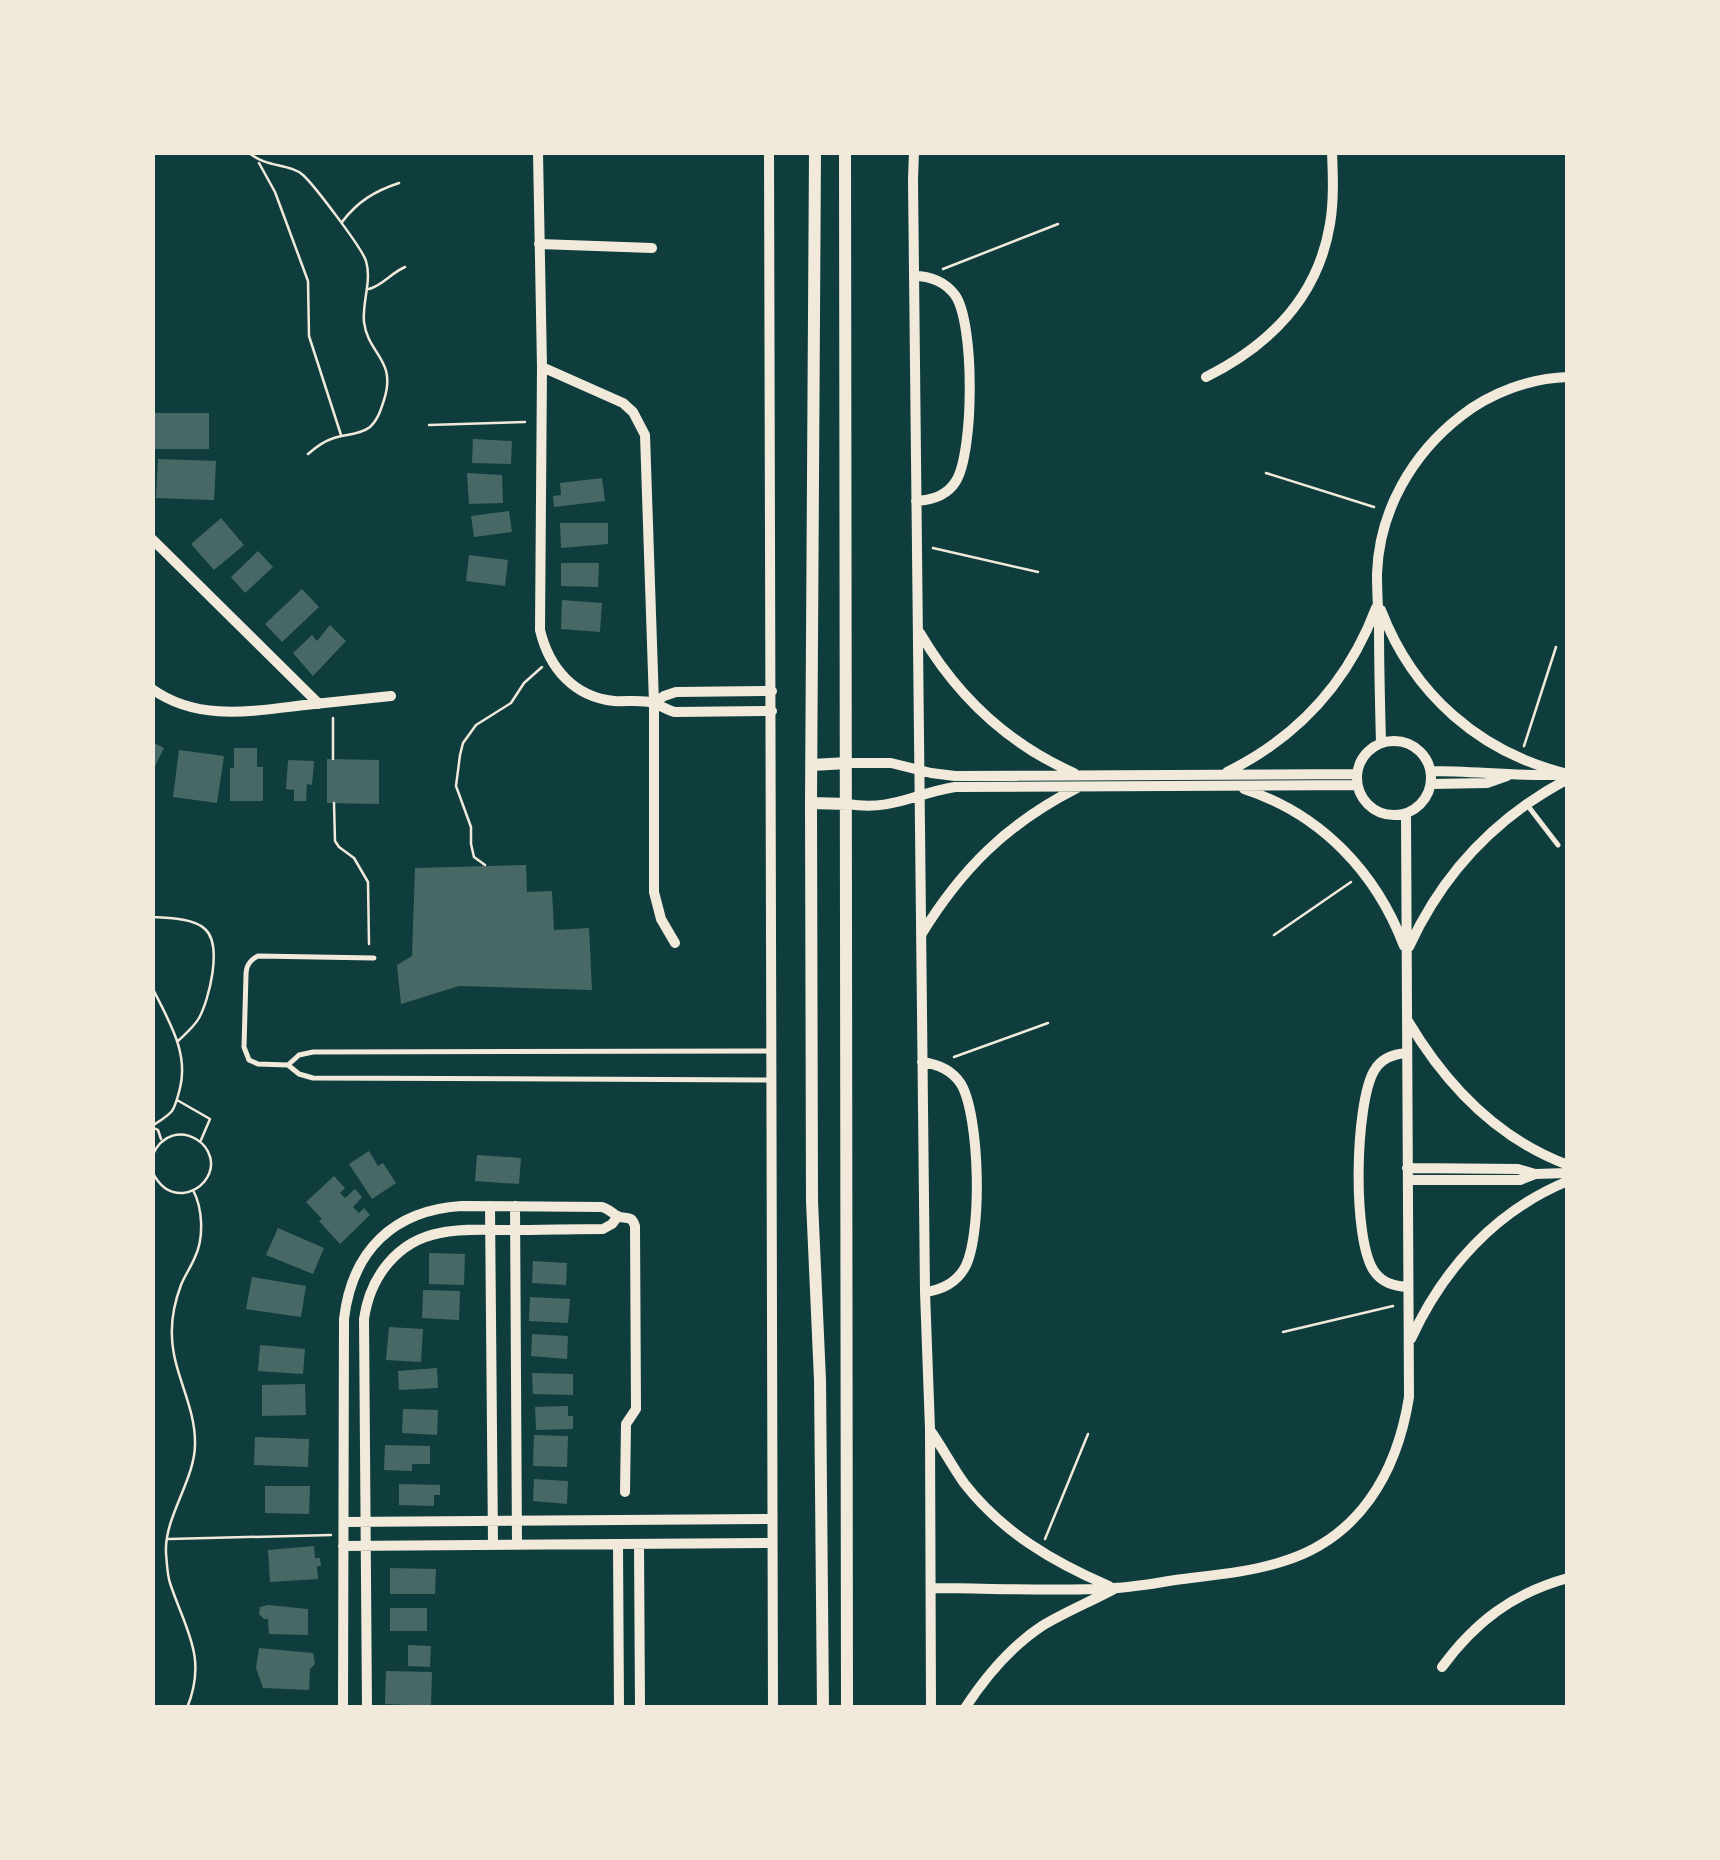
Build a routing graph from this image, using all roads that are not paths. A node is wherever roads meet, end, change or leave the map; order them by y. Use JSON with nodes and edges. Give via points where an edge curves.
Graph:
{"nodes":[{"id":1,"x":538,"y":152,"type":"edge"},
{"id":2,"x":769,"y":152,"type":"edge"},
{"id":3,"x":815,"y":152,"type":"edge"},
{"id":4,"x":846,"y":152,"type":"edge"},
{"id":5,"x":914,"y":152,"type":"edge"},
{"id":6,"x":1332,"y":154,"type":"edge"},
{"id":7,"x":539,"y":244,"type":"junction"},
{"id":8,"x":652,"y":248,"type":"dead end"},
{"id":9,"x":919,"y":276,"type":"junction"},
{"id":10,"x":542,"y":367,"type":"junction"},
{"id":11,"x":1206,"y":377,"type":"dead end"},
{"id":12,"x":1568,"y":377,"type":"edge"},
{"id":13,"x":916,"y":501,"type":"junction"},
{"id":14,"x":152,"y":539,"type":"edge"},
{"id":15,"x":1378,"y":602,"type":"junction"},
{"id":16,"x":918,"y":629,"type":"junction"},
{"id":17,"x":152,"y":690,"type":"edge"},
{"id":18,"x":772,"y":691,"type":"junction"},
{"id":19,"x":390,"y":696,"type":"dead end"},
{"id":20,"x":654,"y":703,"type":"junction"},
{"id":21,"x":318,"y":704,"type":"junction"},
{"id":22,"x":772,"y":712,"type":"junction"},
{"id":23,"x":1381,"y":743,"type":"junction"},
{"id":24,"x":846,"y":763,"type":"junction"},
{"id":25,"x":812,"y":765,"type":"junction"},
{"id":26,"x":919,"y":769,"type":"junction"},
{"id":27,"x":1431,"y":771,"type":"junction"},
{"id":28,"x":1222,"y":775,"type":"junction"},
{"id":29,"x":1507,"y":776,"type":"junction"},
{"id":30,"x":1568,"y":776,"type":"edge"},
{"id":31,"x":1357,"y":779,"type":"junction"},
{"id":32,"x":1079,"y":781,"type":"junction"},
{"id":33,"x":1155,"y":781,"type":"junction"},
{"id":34,"x":1431,"y":784,"type":"junction"},
{"id":35,"x":1233,"y":786,"type":"junction"},
{"id":36,"x":920,"y":797,"type":"junction"},
{"id":37,"x":1526,"y":803,"type":"junction"},
{"id":38,"x":812,"y":804,"type":"junction"},
{"id":39,"x":847,"y":804,"type":"junction"},
{"id":40,"x":1406,"y":814,"type":"junction"},
{"id":41,"x":1558,"y":845,"type":"dead end"},
{"id":42,"x":921,"y":935,"type":"junction"},
{"id":43,"x":675,"y":943,"type":"dead end"},
{"id":44,"x":1406,"y":952,"type":"junction"},
{"id":45,"x":372,"y":958,"type":"road end"},
{"id":46,"x":1406,"y":1018,"type":"junction"},
{"id":47,"x":772,"y":1051,"type":"junction"},
{"id":48,"x":1407,"y":1053,"type":"junction"},
{"id":49,"x":928,"y":1063,"type":"junction"},
{"id":50,"x":288,"y":1065,"type":"junction"},
{"id":51,"x":772,"y":1080,"type":"junction"},
{"id":52,"x":1568,"y":1166,"type":"edge"},
{"id":53,"x":1568,"y":1173,"type":"edge"},
{"id":54,"x":1408,"y":1174,"type":"junction"},
{"id":55,"x":1568,"y":1181,"type":"edge"},
{"id":56,"x":490,"y":1206,"type":"junction"},
{"id":57,"x":515,"y":1206,"type":"junction"},
{"id":58,"x":618,"y":1216,"type":"junction"},
{"id":59,"x":490,"y":1230,"type":"junction"},
{"id":60,"x":515,"y":1230,"type":"junction"},
{"id":61,"x":1408,"y":1287,"type":"junction"},
{"id":62,"x":924,"y":1292,"type":"junction"},
{"id":63,"x":1408,"y":1344,"type":"junction"},
{"id":64,"x":930,"y":1429,"type":"junction"},
{"id":65,"x":625,"y":1492,"type":"dead end"},
{"id":66,"x":772,"y":1519,"type":"junction"},
{"id":67,"x":492,"y":1521,"type":"junction"},
{"id":68,"x":516,"y":1521,"type":"junction"},
{"id":69,"x":366,"y":1522,"type":"junction"},
{"id":70,"x":344,"y":1534,"type":"junction"},
{"id":71,"x":772,"y":1543,"type":"junction"},
{"id":72,"x":493,"y":1544,"type":"junction"},
{"id":73,"x":516,"y":1544,"type":"junction"},
{"id":74,"x":618,"y":1544,"type":"junction"},
{"id":75,"x":639,"y":1544,"type":"junction"},
{"id":76,"x":366,"y":1546,"type":"junction"},
{"id":77,"x":1568,"y":1578,"type":"edge"},
{"id":78,"x":930,"y":1588,"type":"junction"},
{"id":79,"x":1115,"y":1588,"type":"junction"},
{"id":80,"x":1442,"y":1667,"type":"dead end"},
{"id":81,"x":343,"y":1708,"type":"edge"},
{"id":82,"x":367,"y":1708,"type":"edge"},
{"id":83,"x":619,"y":1708,"type":"edge"},
{"id":84,"x":640,"y":1708,"type":"edge"},
{"id":85,"x":773,"y":1708,"type":"edge"},
{"id":86,"x":823,"y":1708,"type":"edge"},
{"id":87,"x":848,"y":1708,"type":"edge"},
{"id":88,"x":932,"y":1708,"type":"edge"},
{"id":89,"x":965,"y":1708,"type":"edge"}],
"edges":[{"from":1,"to":7,"type":"street"},
{"from":2,"to":18,"type":"street"},
{"from":3,"to":25,"type":"street"},
{"from":4,"to":24,"type":"street"},
{"from":5,"to":9,"type":"street"},
{"from":6,"to":11,"type":"street","via":[[1330,224],[1307,288],[1264,342]]},
{"from":7,"to":8,"type":"street"},
{"from":7,"to":10,"type":"street"},
{"from":9,"to":13,"type":"street"},
{"from":9,"to":13,"type":"street","via":[[944,284],[958,301],[970,402],[957,480],[940,497]]},
{"from":10,"to":20,"type":"street","via":[[622,403],[646,435]]},
{"from":10,"to":20,"type":"street","via":[[540,630],[550,659],[569,683],[610,701]]},
{"from":12,"to":15,"type":"street","via":[[1497,394],[1443,430],[1421,454],[1389,511]]},
{"from":13,"to":16,"type":"street"},
{"from":14,"to":21,"type":"street"},
{"from":15,"to":23,"type":"street"},
{"from":15,"to":28,"type":"street","via":[[1354,657],[1319,705],[1274,745]]},
{"from":15,"to":30,"type":"street","via":[[1404,658],[1432,696],[1492,744]]},
{"from":16,"to":26,"type":"street"},
{"from":16,"to":32,"type":"street","via":[[952,682],[997,728]]},
{"from":17,"to":21,"type":"street","via":[[209,712]]},
{"from":18,"to":20,"type":"street","via":[[676,692]]},
{"from":18,"to":22,"type":"street"},
{"from":19,"to":21,"type":"street"},
{"from":20,"to":22,"type":"street","via":[[675,712]]},
{"from":20,"to":43,"type":"street","via":[[654,892]]},
{"from":22,"to":47,"type":"street"},
{"from":23,"to":27,"type":"street","via":[[1412,745]]},
{"from":23,"to":31,"type":"street","via":[[1367,752]]},
{"from":24,"to":25,"type":"street"},
{"from":24,"to":26,"type":"street"},
{"from":24,"to":39,"type":"street"},
{"from":25,"to":38,"type":"street"},
{"from":26,"to":32,"type":"street"},
{"from":26,"to":36,"type":"street"},
{"from":27,"to":29,"type":"street"},
{"from":27,"to":34,"type":"street"},
{"from":28,"to":31,"type":"street"},
{"from":28,"to":33,"type":"street"},
{"from":29,"to":30,"type":"street"},
{"from":29,"to":34,"type":"street"},
{"from":30,"to":37,"type":"street"},
{"from":31,"to":35,"type":"street"},
{"from":31,"to":40,"type":"street","via":[[1366,804],[1385,815]]},
{"from":32,"to":33,"type":"street"},
{"from":32,"to":36,"type":"street","via":[[956,788]]},
{"from":32,"to":42,"type":"street","via":[[977,859]]},
{"from":33,"to":35,"type":"street"},
{"from":34,"to":40,"type":"street","via":[[1422,803]]},
{"from":35,"to":44,"type":"street","via":[[1292,810],[1332,838],[1365,873]]},
{"from":36,"to":39,"type":"street"},
{"from":36,"to":42,"type":"street"},
{"from":37,"to":41,"type":"lane"},
{"from":37,"to":44,"type":"street","via":[[1447,880]]},
{"from":38,"to":39,"type":"street"},
{"from":38,"to":86,"type":"street"},
{"from":39,"to":87,"type":"street"},
{"from":40,"to":44,"type":"street"},
{"from":42,"to":49,"type":"street"},
{"from":44,"to":46,"type":"street"},
{"from":45,"to":50,"type":"lane","via":[[258,956],[248,964],[246,1056],[258,1064]]},
{"from":46,"to":48,"type":"street"},
{"from":46,"to":52,"type":"street","via":[[1440,1070],[1482,1114]]},
{"from":47,"to":50,"type":"lane","via":[[313,1052]]},
{"from":47,"to":51,"type":"street"},
{"from":48,"to":54,"type":"street"},
{"from":48,"to":61,"type":"street","via":[[1380,1062],[1371,1079],[1358,1171],[1370,1263],[1389,1284]]},
{"from":49,"to":62,"type":"street"},
{"from":49,"to":62,"type":"street","via":[[964,1088],[977,1190],[964,1268],[947,1286]]},
{"from":50,"to":51,"type":"lane","via":[[313,1078]]},
{"from":51,"to":66,"type":"street"},
{"from":53,"to":54,"type":"street"},
{"from":54,"to":61,"type":"street"},
{"from":55,"to":63,"type":"street","via":[[1479,1239],[1438,1288]]},
{"from":56,"to":57,"type":"street"},
{"from":56,"to":59,"type":"street"},
{"from":56,"to":70,"type":"street","via":[[442,1207],[404,1220],[373,1245],[352,1280],[344,1318]]},
{"from":57,"to":58,"type":"street","via":[[602,1207]]},
{"from":57,"to":60,"type":"street"},
{"from":58,"to":60,"type":"street","via":[[603,1228]]},
{"from":58,"to":65,"type":"street","via":[[636,1226],[636,1409],[626,1424]]},
{"from":59,"to":60,"type":"street"},
{"from":59,"to":67,"type":"street"},
{"from":59,"to":69,"type":"street","via":[[443,1232],[413,1242],[388,1262],[372,1288],[364,1319]]},
{"from":60,"to":68,"type":"street"},
{"from":61,"to":63,"type":"street"},
{"from":62,"to":64,"type":"street"},
{"from":63,"to":79,"type":"street","via":[[1408,1397],[1394,1457],[1371,1498],[1339,1532],[1284,1562]]},
{"from":64,"to":78,"type":"street"},
{"from":64,"to":79,"type":"street","via":[[998,1520],[1062,1565]]},
{"from":66,"to":68,"type":"street"},
{"from":66,"to":71,"type":"street"},
{"from":67,"to":68,"type":"street"},
{"from":67,"to":69,"type":"street"},
{"from":67,"to":72,"type":"street"},
{"from":68,"to":73,"type":"street"},
{"from":69,"to":70,"type":"street"},
{"from":69,"to":76,"type":"street"},
{"from":70,"to":76,"type":"street"},
{"from":70,"to":81,"type":"street"},
{"from":71,"to":75,"type":"street"},
{"from":71,"to":85,"type":"street"},
{"from":72,"to":73,"type":"street"},
{"from":72,"to":76,"type":"street"},
{"from":73,"to":74,"type":"street"},
{"from":74,"to":75,"type":"street"},
{"from":74,"to":83,"type":"street"},
{"from":75,"to":84,"type":"street"},
{"from":76,"to":82,"type":"street"},
{"from":77,"to":80,"type":"street","via":[[1495,1611]]},
{"from":78,"to":79,"type":"street"},
{"from":78,"to":88,"type":"street"},
{"from":79,"to":89,"type":"street","via":[[1020,1643]]}]}
